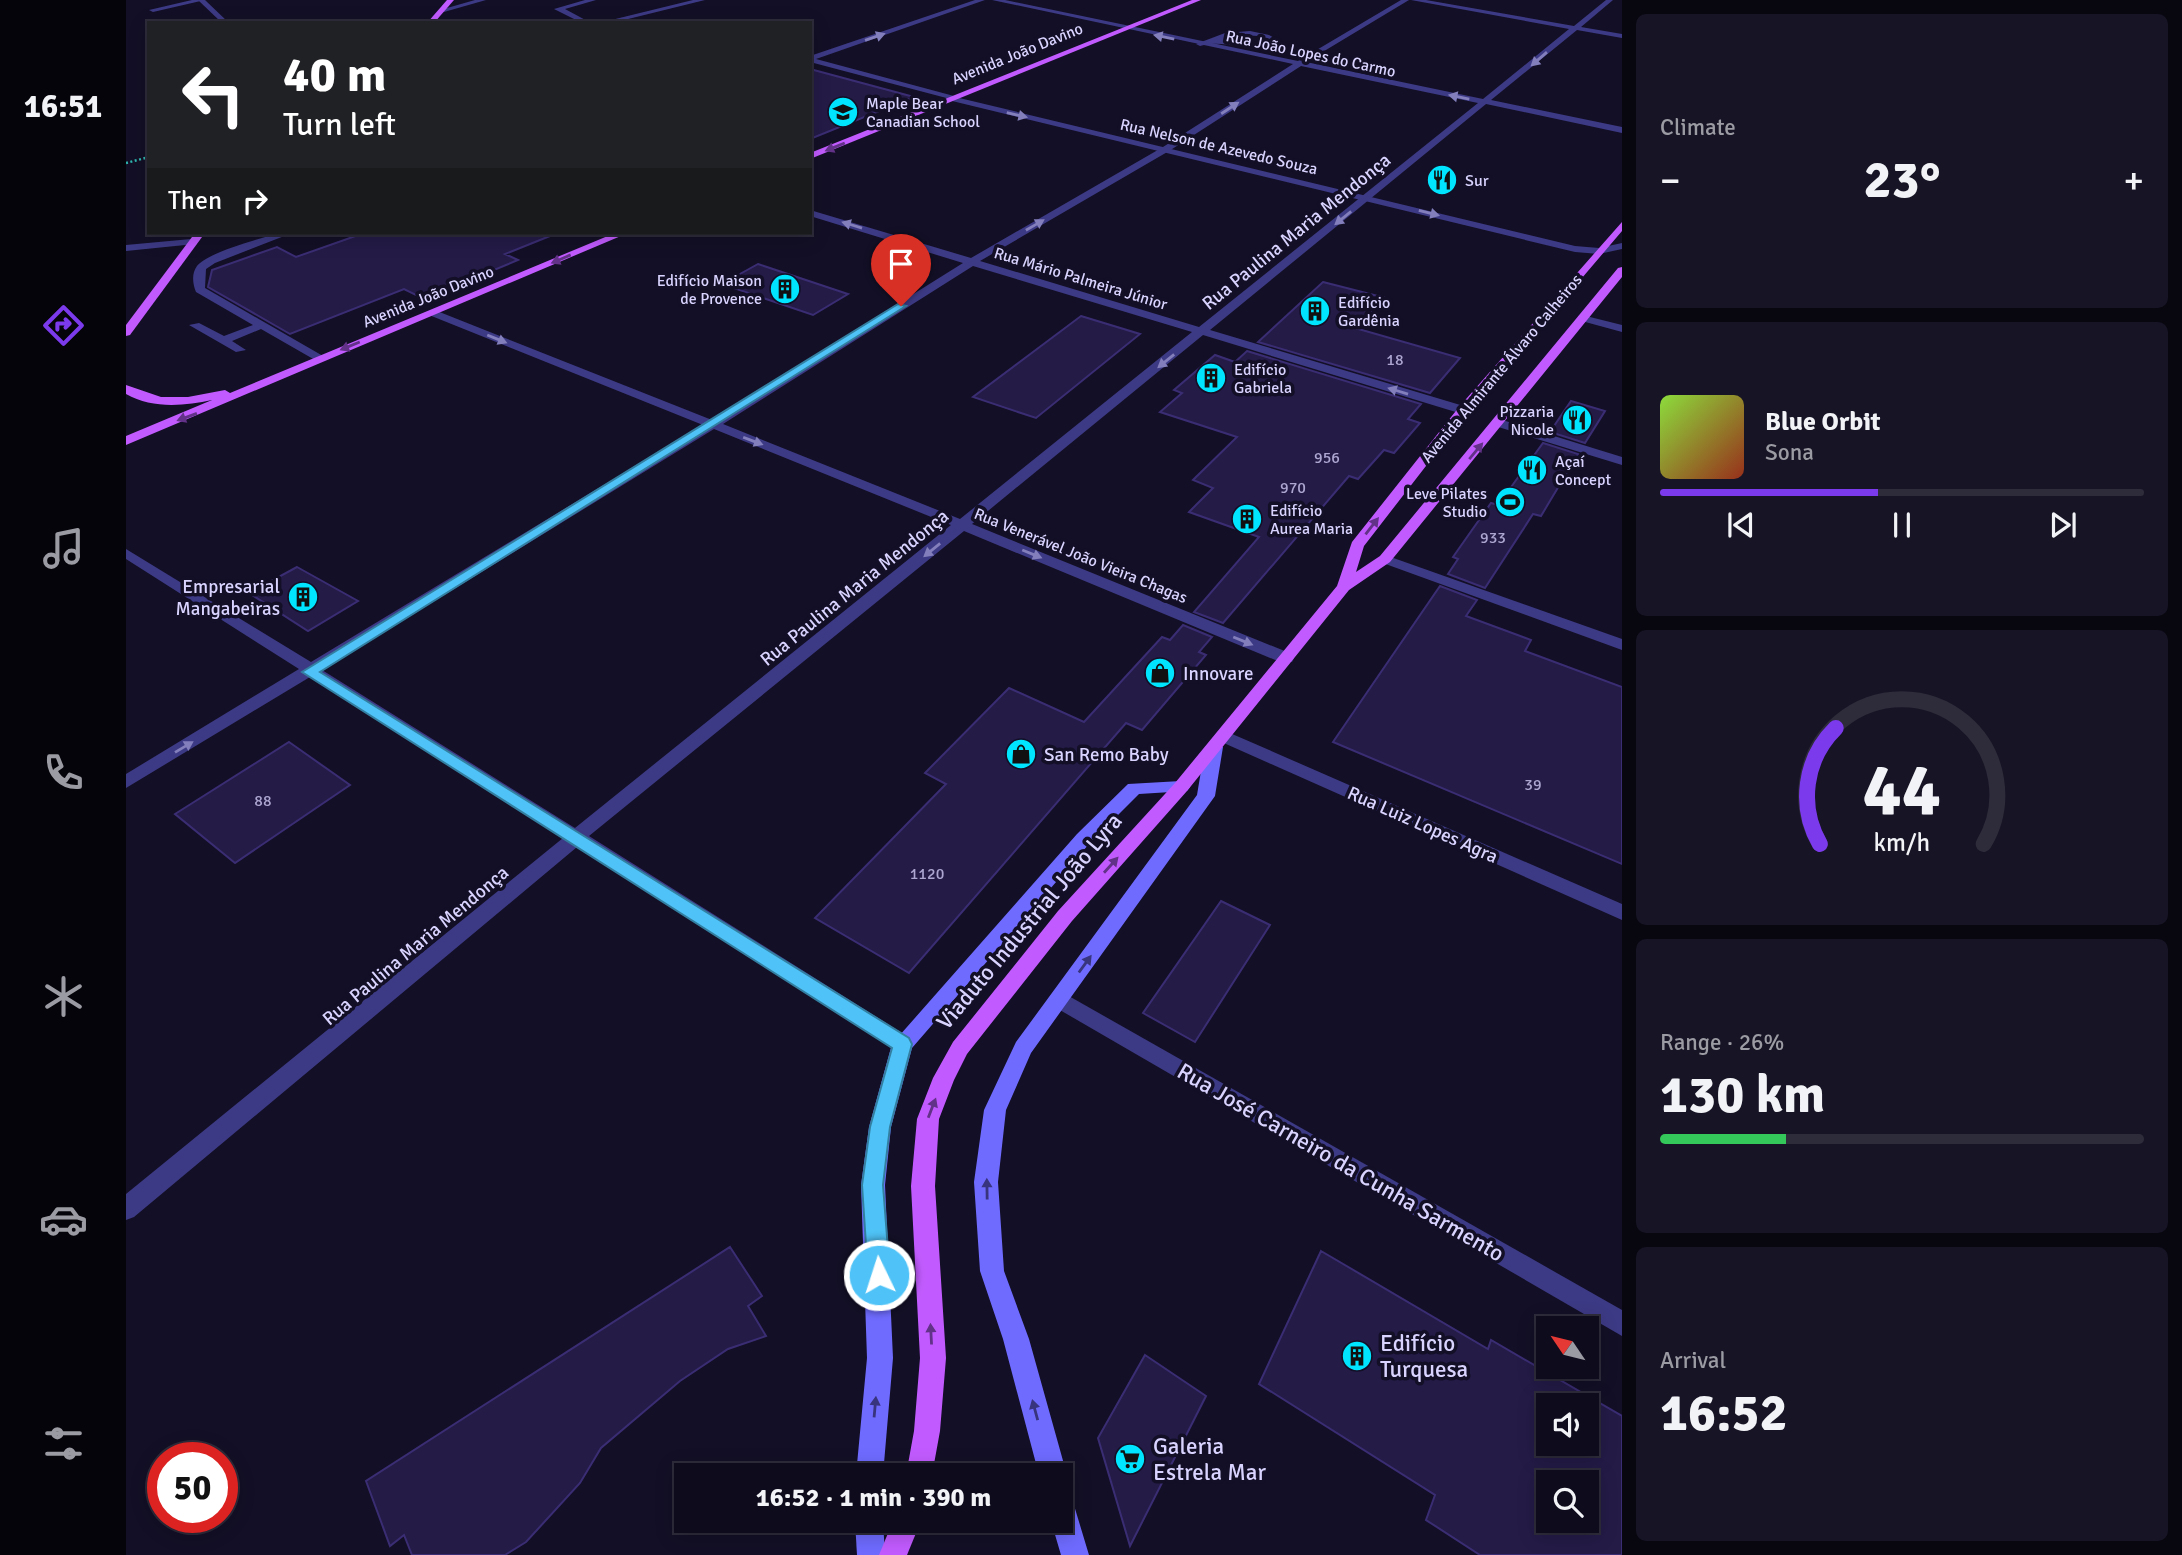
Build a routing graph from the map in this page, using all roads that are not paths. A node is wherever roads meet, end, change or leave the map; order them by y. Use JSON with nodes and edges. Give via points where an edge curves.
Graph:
{"nodes":[{"id":1,"x":201,"y":0,"type":"edge"},
{"id":2,"x":451,"y":0,"type":"edge"},
{"id":3,"x":483,"y":0,"type":"edge"},
{"id":4,"x":593,"y":0,"type":"edge"},
{"id":5,"x":702,"y":0,"type":"edge"},
{"id":6,"x":982,"y":0,"type":"edge"},
{"id":7,"x":995,"y":0,"type":"edge"},
{"id":8,"x":1198,"y":0,"type":"edge"},
{"id":9,"x":1406,"y":0,"type":"edge"},
{"id":10,"x":1414,"y":0,"type":"edge"},
{"id":11,"x":1610,"y":0,"type":"edge"},
{"id":12,"x":153,"y":10,"type":"dead end"},
{"id":13,"x":444,"y":10,"type":"junction"},
{"id":14,"x":224,"y":21,"type":"edge"},
{"id":15,"x":431,"y":21,"type":"edge"},
{"id":16,"x":585,"y":21,"type":"edge"},
{"id":17,"x":612,"y":21,"type":"edge"},
{"id":18,"x":1575,"y":28,"type":"junction"},
{"id":19,"x":1126,"y":29,"type":"junction"},
{"id":20,"x":1622,"y":36,"type":"edge"},
{"id":21,"x":1219,"y":37,"type":"junction"},
{"id":22,"x":1200,"y":44,"type":"junction"},
{"id":23,"x":812,"y":59,"type":"edge"},
{"id":24,"x":812,"y":61,"type":"edge"},
{"id":25,"x":1298,"y":64,"type":"junction"},
{"id":26,"x":951,"y":98,"type":"junction"},
{"id":27,"x":1484,"y":102,"type":"junction"},
{"id":28,"x":1622,"y":130,"type":"edge"},
{"id":29,"x":1166,"y":149,"type":"junction"},
{"id":30,"x":812,"y":155,"type":"edge"},
{"id":31,"x":1368,"y":197,"type":"junction"},
{"id":32,"x":812,"y":214,"type":"edge"},
{"id":33,"x":1622,"y":225,"type":"edge"},
{"id":34,"x":198,"y":235,"type":"edge"},
{"id":35,"x":282,"y":235,"type":"edge"},
{"id":36,"x":619,"y":235,"type":"edge"},
{"id":37,"x":191,"y":242,"type":"junction"},
{"id":38,"x":1622,"y":246,"type":"edge"},
{"id":39,"x":126,"y":248,"type":"edge"},
{"id":40,"x":1599,"y":251,"type":"junction"},
{"id":41,"x":972,"y":261,"type":"junction"},
{"id":42,"x":1622,"y":270,"type":"edge"},
{"id":43,"x":433,"y":313,"type":"junction"},
{"id":44,"x":1582,"y":318,"type":"junction"},
{"id":45,"x":195,"y":325,"type":"dead end"},
{"id":46,"x":262,"y":325,"type":"junction"},
{"id":47,"x":1622,"y":329,"type":"edge"},
{"id":48,"x":1203,"y":331,"type":"junction"},
{"id":49,"x":126,"y":333,"type":"edge"},
{"id":50,"x":224,"y":340,"type":"junction"},
{"id":51,"x":240,"y":350,"type":"dead end"},
{"id":52,"x":319,"y":359,"type":"junction"},
{"id":53,"x":126,"y":389,"type":"edge"},
{"id":54,"x":245,"y":389,"type":"junction"},
{"id":55,"x":1463,"y":411,"type":"junction"},
{"id":56,"x":1499,"y":424,"type":"junction"},
{"id":57,"x":712,"y":425,"type":"junction"},
{"id":58,"x":126,"y":441,"type":"edge"},
{"id":59,"x":1622,"y":461,"type":"edge"},
{"id":60,"x":962,"y":525,"type":"junction"},
{"id":61,"x":126,"y":553,"type":"edge"},
{"id":62,"x":1385,"y":559,"type":"junction"},
{"id":63,"x":1344,"y":587,"type":"junction"},
{"id":64,"x":1622,"y":645,"type":"edge"},
{"id":65,"x":1286,"y":658,"type":"junction"},
{"id":66,"x":309,"y":672,"type":"junction"},
{"id":67,"x":1219,"y":741,"type":"junction"},
{"id":68,"x":126,"y":782,"type":"edge"},
{"id":69,"x":1181,"y":787,"type":"junction"},
{"id":70,"x":575,"y":838,"type":"junction"},
{"id":71,"x":1622,"y":912,"type":"edge"},
{"id":72,"x":1060,"y":1000,"type":"junction"},
{"id":73,"x":903,"y":1044,"type":"junction"},
{"id":74,"x":126,"y":1209,"type":"edge"},
{"id":75,"x":1622,"y":1324,"type":"edge"},
{"id":76,"x":870,"y":1463,"type":"edge"},
{"id":77,"x":921,"y":1463,"type":"edge"},
{"id":78,"x":1050,"y":1463,"type":"edge"},
{"id":79,"x":870,"y":1533,"type":"edge"},
{"id":80,"x":902,"y":1533,"type":"edge"},
{"id":81,"x":1069,"y":1533,"type":"edge"},
{"id":82,"x":871,"y":1555,"type":"edge"},
{"id":83,"x":893,"y":1555,"type":"edge"},
{"id":84,"x":1075,"y":1555,"type":"edge"}],
"edges":[{"from":1,"to":12,"type":"street"},
{"from":1,"to":14,"type":"street"},
{"from":2,"to":13,"type":"main road"},
{"from":3,"to":13,"type":"street"},
{"from":4,"to":16,"type":"street","via":[[558,9]]},
{"from":5,"to":17,"type":"street"},
{"from":23,"to":6,"type":"street","one_way":true},
{"from":7,"to":19,"type":"street","name":"Rua João Lopes do Carmo"},
{"from":8,"to":19,"type":"main road","name":"Avenida João Davino"},
{"from":9,"to":25,"type":"street"},
{"from":10,"to":18,"type":"street"},
{"from":11,"to":18,"type":"street","name":"Rua Paulina Maria Mendonça"},
{"from":13,"to":15,"type":"main road"},
{"from":18,"to":20,"type":"street"},
{"from":18,"to":27,"type":"street","name":"Rua Paulina Maria Mendonça","one_way":true},
{"from":22,"to":19,"type":"street","name":"Rua João Lopes do Carmo","one_way":true},
{"from":19,"to":26,"type":"main road","name":"Avenida João Davino"},
{"from":21,"to":21,"type":"street","via":[[1269,47],[1279,43],[1250,34]]},
{"from":21,"to":22,"type":"street"},
{"from":22,"to":25,"type":"street","name":"Rua João Lopes do Carmo"},
{"from":24,"to":26,"type":"street","name":"Rua Nelson de Azevedo Souza"},
{"from":27,"to":25,"type":"street","name":"Rua João Lopes do Carmo","one_way":true},
{"from":29,"to":25,"type":"street","one_way":true},
{"from":26,"to":29,"type":"street","name":"Rua Nelson de Azevedo Souza","one_way":true},
{"from":26,"to":30,"type":"main road","name":"Avenida João Davino","one_way":true},
{"from":27,"to":28,"type":"street","name":"Rua João Lopes do Carmo"},
{"from":27,"to":31,"type":"street","name":"Rua Paulina Maria Mendonça"},
{"from":29,"to":31,"type":"street","name":"Rua Nelson de Azevedo Souza"},
{"from":41,"to":29,"type":"street","one_way":true},
{"from":31,"to":40,"type":"street","name":"Rua Nelson de Azevedo Souza","one_way":true},
{"from":31,"to":48,"type":"street","name":"Rua Paulina Maria Mendonça","one_way":true},
{"from":41,"to":32,"type":"street","name":"Rua Mário Palmeira Júnior","one_way":true},
{"from":33,"to":40,"type":"main road","name":"Avenida Almirante Álvaro Calheiros"},
{"from":34,"to":37,"type":"main road"},
{"from":35,"to":46,"type":"street","via":[[211,261],[201,268],[198,281],[200,290]]},
{"from":36,"to":43,"type":"main road","name":"Avenida João Davino","one_way":true},
{"from":37,"to":39,"type":"street"},
{"from":37,"to":49,"type":"main road"},
{"from":38,"to":40,"type":"street","name":"Rua Nelson de Azevedo Souza"},
{"from":40,"to":55,"type":"main road","name":"Avenida Almirante Álvaro Calheiros"},
{"from":41,"to":48,"type":"street","name":"Rua Mário Palmeira Júnior"},
{"from":41,"to":57,"type":"street"},
{"from":42,"to":44,"type":"main road","name":"Avenida Almirante Álvaro Calheiros"},
{"from":43,"to":52,"type":"main road","name":"Avenida João Davino","one_way":true},
{"from":43,"to":57,"type":"street","name":"Rua Venerável João Vieira Chagas","one_way":true},
{"from":44,"to":47,"type":"street"},
{"from":44,"to":56,"type":"main road","name":"Avenida Almirante Álvaro Calheiros"},
{"from":45,"to":50,"type":"street"},
{"from":46,"to":50,"type":"street"},
{"from":46,"to":52,"type":"street"},
{"from":55,"to":48,"type":"street","name":"Rua Mário Palmeira Júnior","one_way":true},
{"from":48,"to":60,"type":"street","name":"Rua Paulina Maria Mendonça","one_way":true},
{"from":50,"to":51,"type":"street"},
{"from":52,"to":54,"type":"main road","name":"Avenida João Davino"},
{"from":53,"to":54,"type":"main road","name":"Avenida João Davino","via":[[148,399],[171,401]]},
{"from":54,"to":58,"type":"main road","name":"Avenida João Davino","one_way":true,"via":[[197,414]]},
{"from":63,"to":55,"type":"main road","name":"Avenida Almirante Álvaro Calheiros","one_way":true,"via":[[1357,545]]},
{"from":56,"to":59,"type":"street"},
{"from":62,"to":56,"type":"main road","name":"Avenida Almirante Álvaro Calheiros","one_way":true},
{"from":57,"to":60,"type":"street","name":"Rua Venerável João Vieira Chagas","one_way":true},
{"from":57,"to":66,"type":"street"},
{"from":60,"to":65,"type":"street","name":"Rua Venerável João Vieira Chagas","one_way":true},
{"from":60,"to":70,"type":"street","name":"Rua Paulina Maria Mendonça","one_way":true},
{"from":61,"to":66,"type":"street"},
{"from":62,"to":63,"type":"main road","name":"Avenida Almirante Álvaro Calheiros"},
{"from":62,"to":64,"type":"street"},
{"from":63,"to":65,"type":"main road","name":"Avenida Almirante Álvaro Calheiros"},
{"from":65,"to":67,"type":"main road","name":"Avenida Almirante Álvaro Calheiros"},
{"from":68,"to":66,"type":"street","one_way":true},
{"from":66,"to":70,"type":"street"},
{"from":67,"to":69,"type":"main road","name":"Avenida Almirante Álvaro Calheiros"},
{"from":67,"to":71,"type":"street","name":"Rua Luiz Lopes Agra"},
{"from":72,"to":67,"type":"main road","one_way":true,"via":[[1206,796]]},
{"from":69,"to":73,"type":"main road","via":[[1134,788],[1083,839]]},
{"from":77,"to":69,"type":"main road","name":"Viaduto Industrial João Lyra","one_way":true,"via":[[933,1358],[923,1186],[928,1119],[960,1048],[1065,916]]},
{"from":70,"to":73,"type":"street"},
{"from":70,"to":74,"type":"street","name":"Rua Paulina Maria Mendonça"},
{"from":72,"to":75,"type":"street","name":"Rua José Carneiro da Cunha Sarmento"},
{"from":78,"to":72,"type":"main road","one_way":true,"via":[[992,1271],[986,1182],[995,1110],[1023,1048]]},
{"from":76,"to":73,"type":"main road","one_way":true,"via":[[880,1359],[873,1185],[880,1127]]},
{"from":79,"to":82,"type":"main road"},
{"from":80,"to":83,"type":"main road"},
{"from":81,"to":84,"type":"main road"}]}
